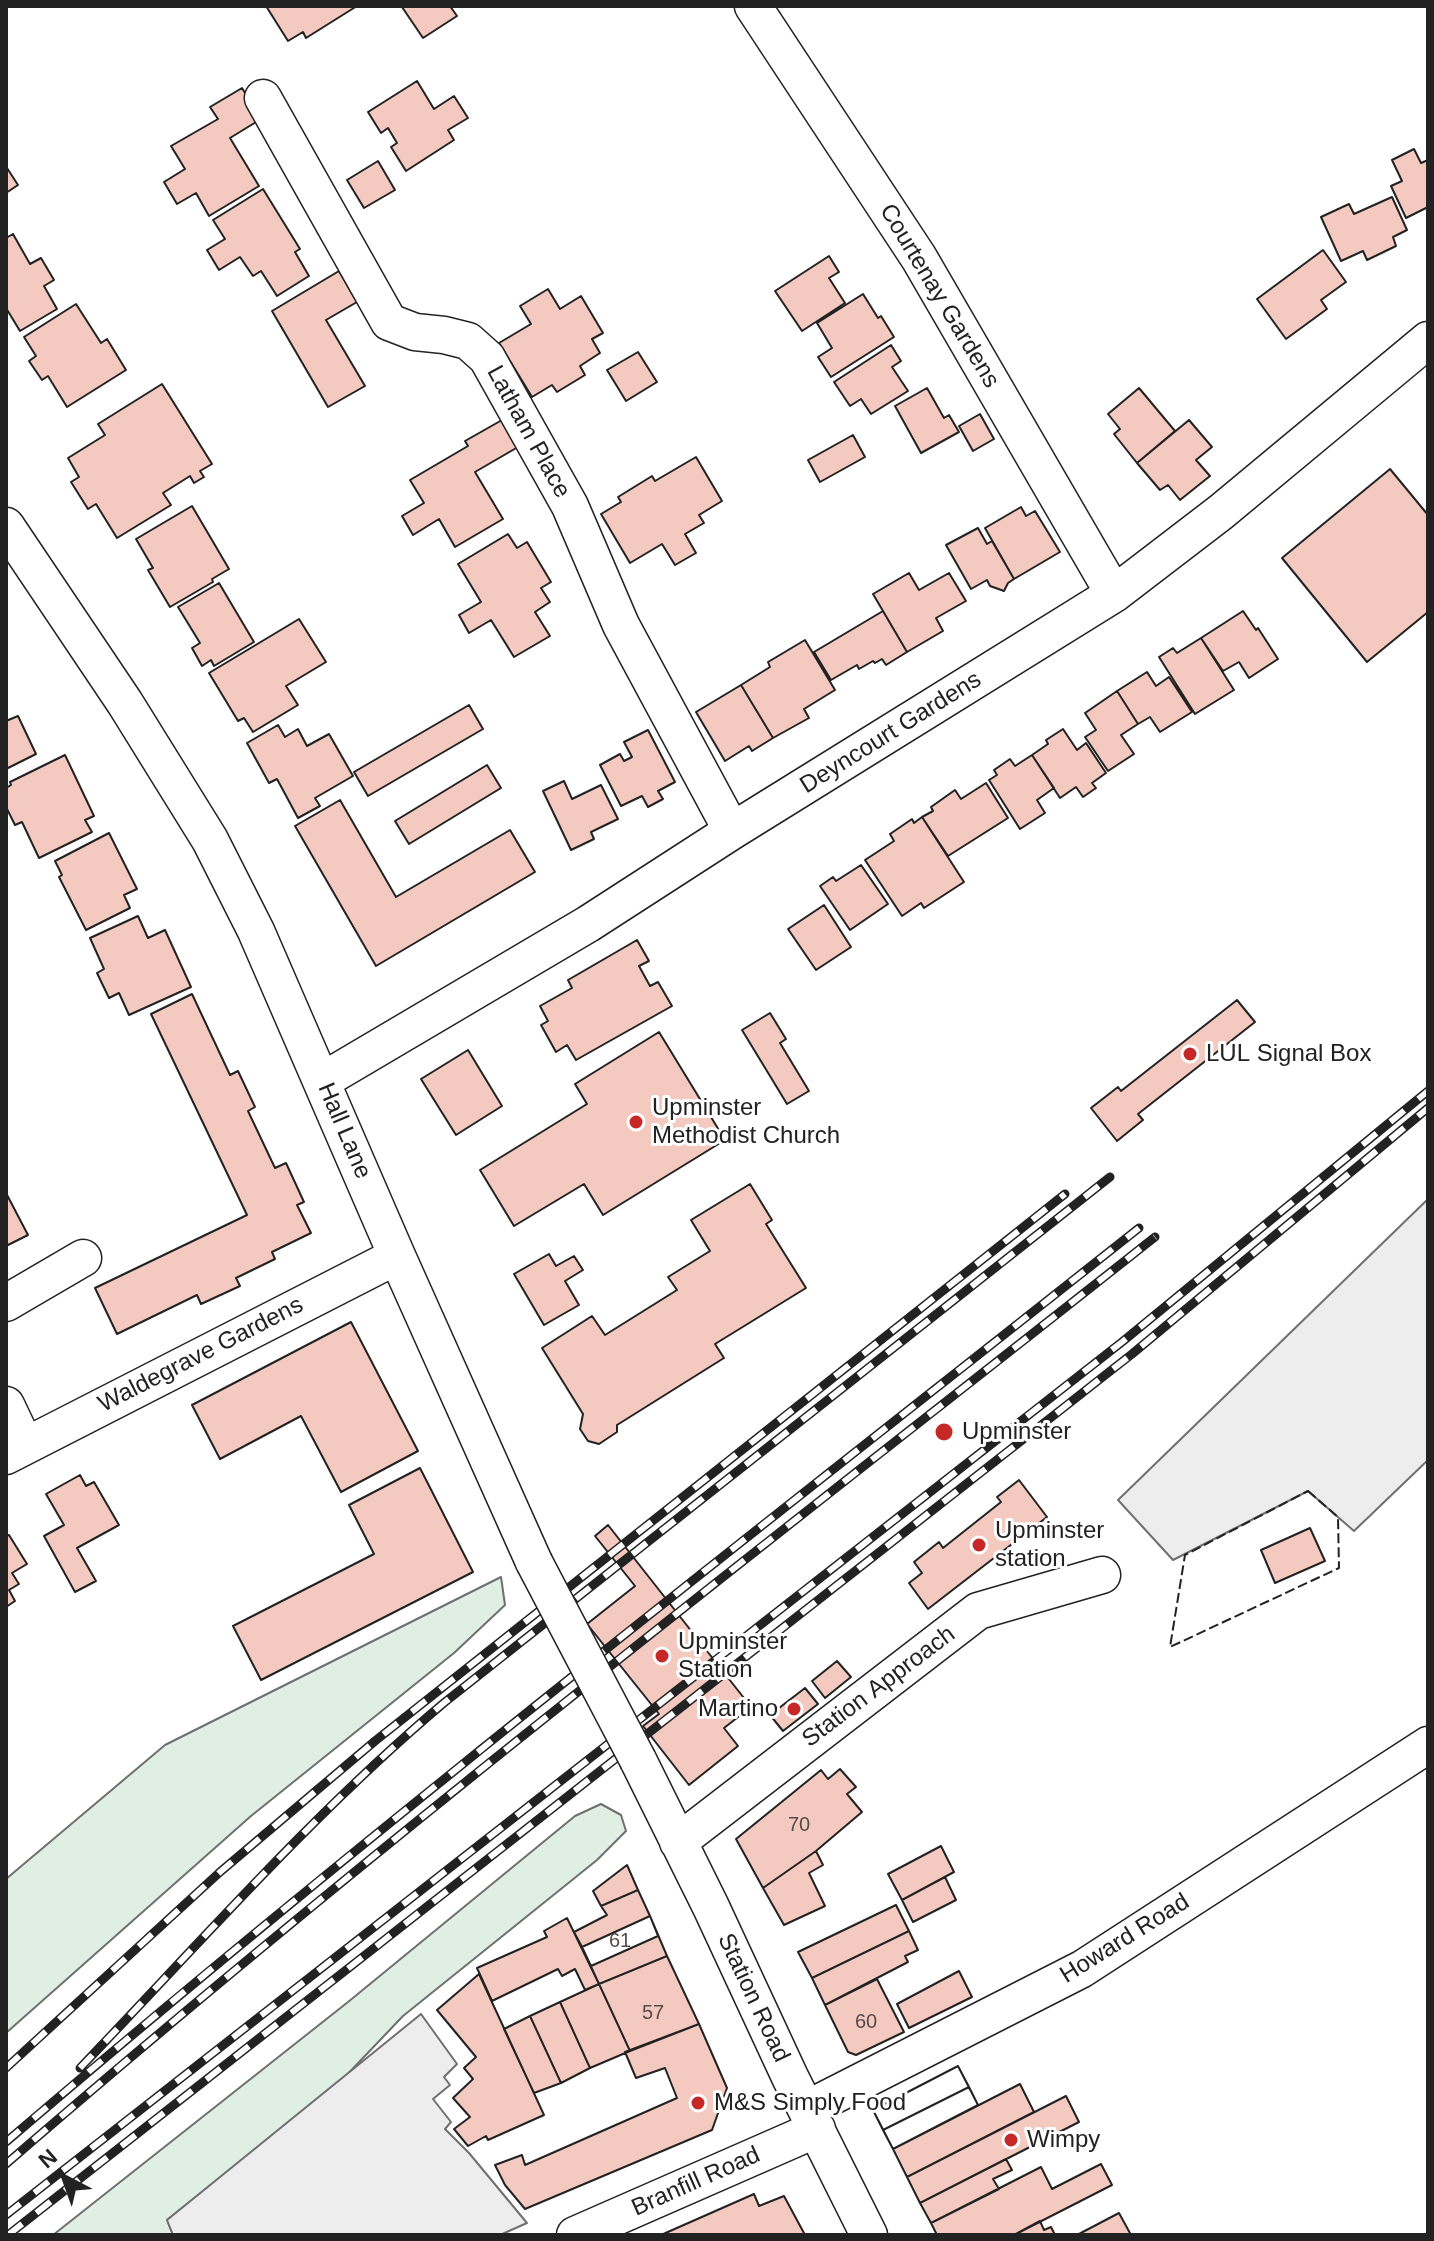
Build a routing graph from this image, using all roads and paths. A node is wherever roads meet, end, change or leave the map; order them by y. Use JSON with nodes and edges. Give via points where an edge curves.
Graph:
{"nodes":[{"id":1,"x":753,"y":6,"type":"edge"},
{"id":2,"x":263,"y":98,"type":"dead end"},
{"id":3,"x":1428,"y":340,"type":"edge"},
{"id":4,"x":6,"y":526,"type":"edge"},
{"id":5,"x":1114,"y":594,"type":"junction"},
{"id":6,"x":732,"y":831,"type":"junction"},
{"id":7,"x":322,"y":1081,"type":"junction"},
{"id":8,"x":397,"y":1256,"type":"junction"},
{"id":9,"x":83,"y":1258,"type":"dead end"},
{"id":10,"x":6,"y":1303,"type":"edge"},
{"id":11,"x":6,"y":1405,"type":"edge"},
{"id":12,"x":16,"y":1450,"type":"edge"},
{"id":13,"x":1102,"y":1575,"type":"dead end"},
{"id":14,"x":1428,"y":1745,"type":"edge"},
{"id":15,"x":638,"y":1760,"type":"joint"},
{"id":16,"x":678,"y":1842,"type":"junction"},
{"id":17,"x":812,"y":2119,"type":"junction"},
{"id":18,"x":575,"y":2235,"type":"edge"},
{"id":19,"x":869,"y":2235,"type":"edge"}],
"edges":[{"from":1,"to":5,"type":"street","name":"Courtenay Gardens","via":[[919,258]]},
{"from":2,"to":6,"type":"street","name":"Latham Place","via":[[389,322],[468,341],[487,358],[570,506],[621,625]]},
{"from":3,"to":5,"type":"street","name":"Deyncourt Gardens"},
{"from":4,"to":7,"type":"street","name":"Hall Lane","via":[[210,840]]},
{"from":5,"to":6,"type":"street","name":"Deyncourt Gardens"},
{"from":6,"to":7,"type":"street","name":"Deyncourt Gardens","via":[[588,924]]},
{"from":7,"to":8,"type":"street","name":"Hall Lane"},
{"from":8,"to":12,"type":"street","name":"Waldegrave Gardens"},
{"from":8,"to":15,"type":"street","name":"Hall Lane","bridge":true,"via":[[534,1562]]},
{"from":9,"to":10,"type":"street"},
{"from":11,"to":12,"type":"street"},
{"from":13,"to":16,"type":"street","name":"Station Approach","via":[[978,1611]]},
{"from":14,"to":17,"type":"street","name":"Howard Road","via":[[1082,1969]]},
{"from":15,"to":16,"type":"street","name":"Station Road"},
{"from":16,"to":17,"type":"street","name":"Station Road"},
{"from":17,"to":18,"type":"street","name":"Branfill Road"},
{"from":17,"to":19,"type":"street","name":"Station Road"}]}
